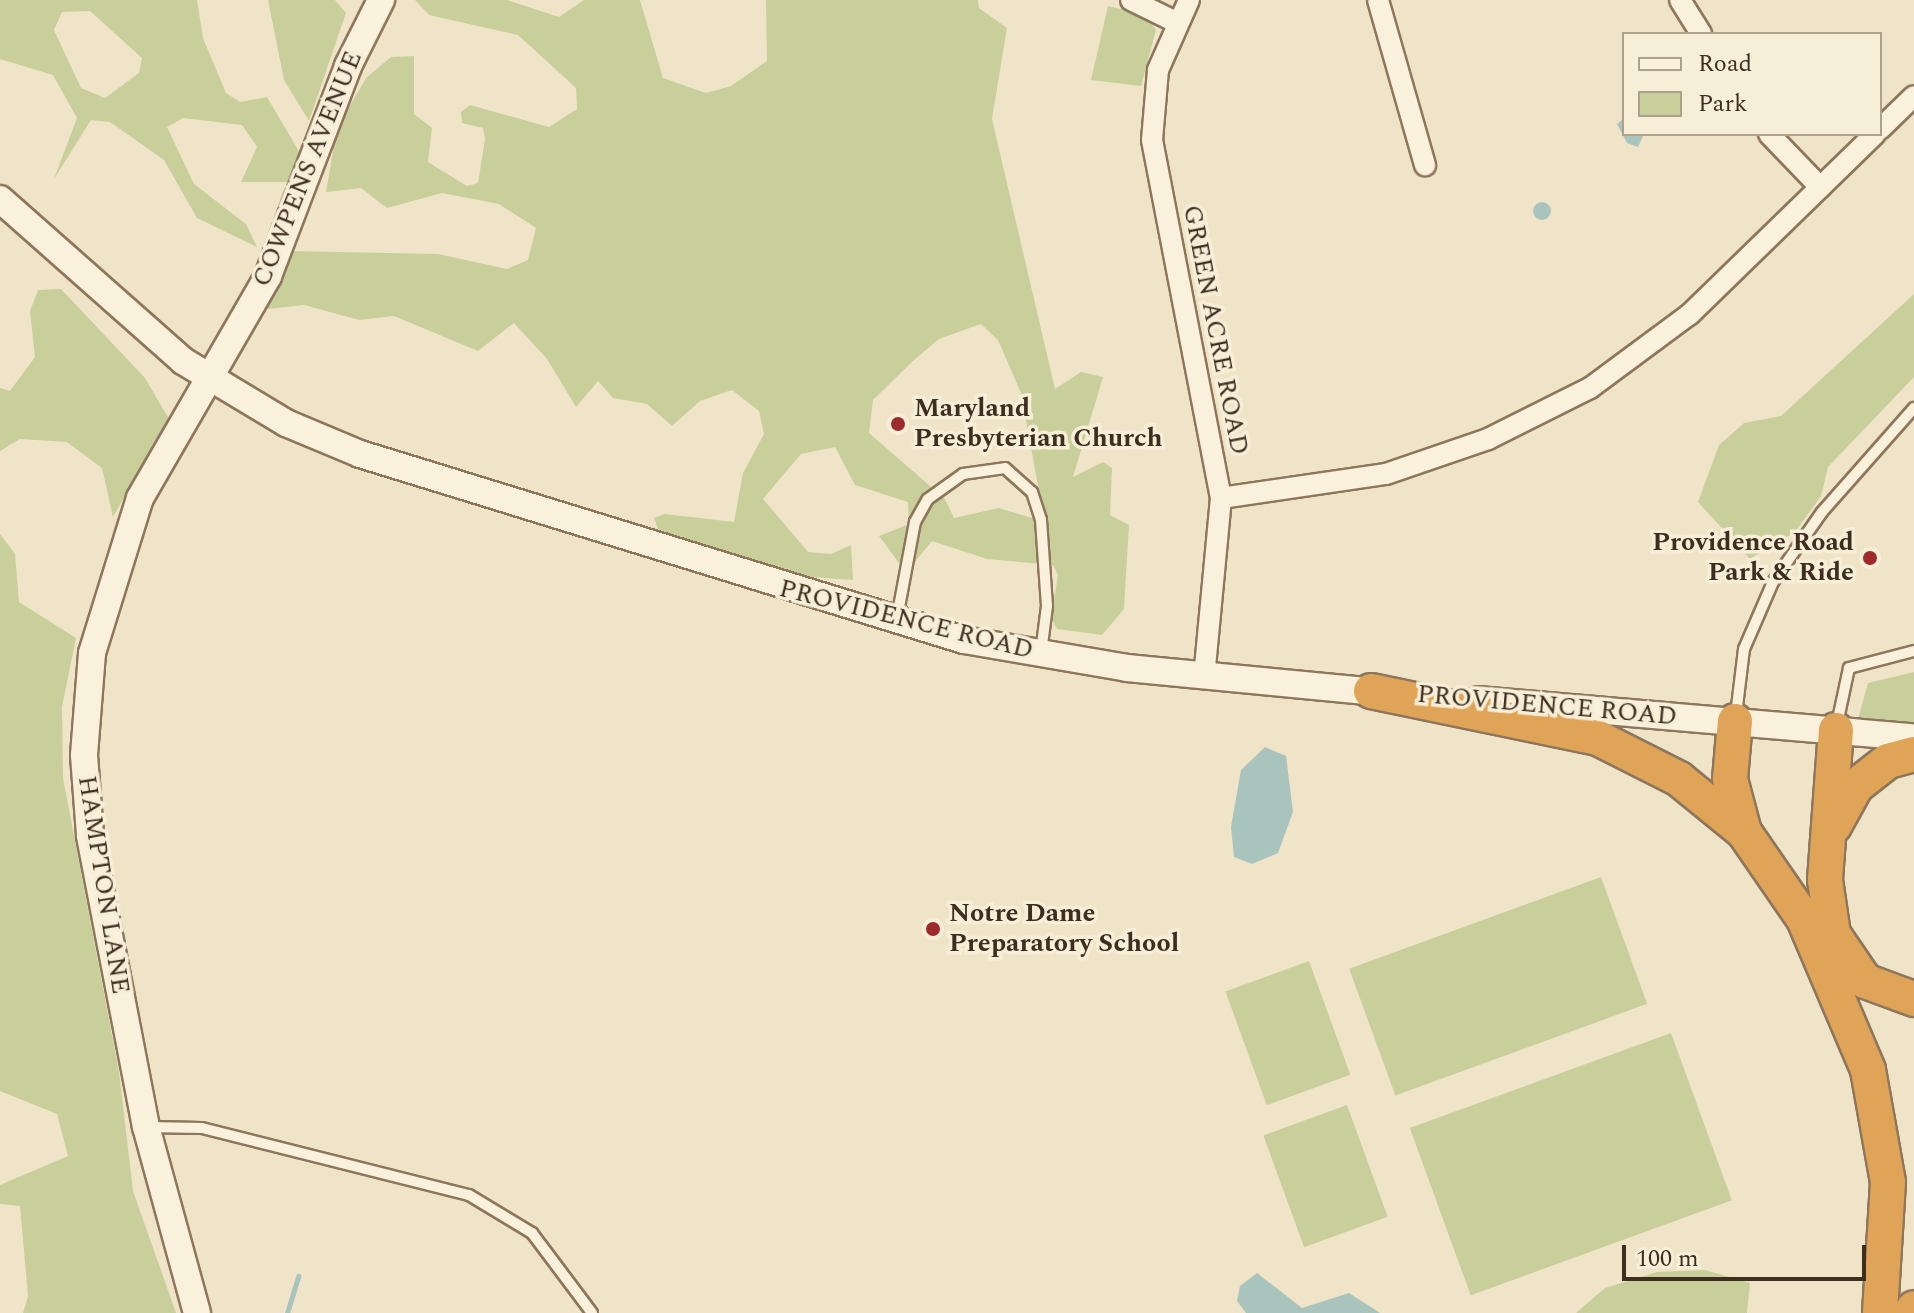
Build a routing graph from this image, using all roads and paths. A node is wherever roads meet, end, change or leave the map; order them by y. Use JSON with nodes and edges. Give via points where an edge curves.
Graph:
{"nodes":[{"id":1,"x":381,"y":0,"type":"edge"},
{"id":2,"x":1131,"y":0,"type":"edge"},
{"id":3,"x":1189,"y":0,"type":"edge"},
{"id":4,"x":1378,"y":0,"type":"edge"},
{"id":5,"x":1680,"y":0,"type":"edge"},
{"id":6,"x":1176,"y":22,"type":"junction"},
{"id":7,"x":1700,"y":32,"type":"edge"},
{"id":8,"x":1914,"y":96,"type":"edge"},
{"id":9,"x":1882,"y":127,"type":"edge"},
{"id":10,"x":1771,"y":136,"type":"edge"},
{"id":11,"x":1873,"y":136,"type":"edge"},
{"id":12,"x":1425,"y":165,"type":"dead end"},
{"id":13,"x":1820,"y":187,"type":"junction"},
{"id":14,"x":0,"y":199,"type":"edge"},
{"id":15,"x":208,"y":378,"type":"junction"},
{"id":16,"x":1914,"y":408,"type":"edge"},
{"id":17,"x":1221,"y":498,"type":"junction"},
{"id":18,"x":896,"y":623,"type":"junction"},
{"id":19,"x":1914,"y":651,"type":"edge"},
{"id":20,"x":1041,"y":655,"type":"junction"},
{"id":21,"x":1204,"y":677,"type":"junction"},
{"id":22,"x":1371,"y":691,"type":"junction"},
{"id":23,"x":1735,"y":721,"type":"junction"},
{"id":24,"x":1836,"y":730,"type":"junction"},
{"id":25,"x":1914,"y":737,"type":"edge"},
{"id":26,"x":1914,"y":754,"type":"edge"},
{"id":27,"x":1744,"y":832,"type":"junction"},
{"id":28,"x":1830,"y":834,"type":"junction"},
{"id":29,"x":1914,"y":999,"type":"edge"},
{"id":30,"x":146,"y":1127,"type":"junction"},
{"id":31,"x":197,"y":1313,"type":"edge"},
{"id":32,"x":592,"y":1313,"type":"edge"},
{"id":33,"x":1880,"y":1313,"type":"edge"}],
"edges":[{"from":1,"to":15,"type":"street","name":"COWPENS AVENUE","via":[[348,66],[285,240]]},
{"from":2,"to":6,"type":"street"},
{"from":3,"to":6,"type":"street","name":"GREEN ACRE ROAD"},
{"from":4,"to":12,"type":"street"},
{"from":5,"to":7,"type":"street"},
{"from":6,"to":17,"type":"street","name":"GREEN ACRE ROAD","via":[[1158,70],[1152,140]]},
{"from":8,"to":9,"type":"street"},
{"from":10,"to":13,"type":"street"},
{"from":11,"to":13,"type":"street"},
{"from":13,"to":17,"type":"street","via":[[1660,339],[1540,415],[1386,474]]},
{"from":14,"to":15,"type":"street","name":"PROVIDENCE ROAD"},
{"from":15,"to":18,"type":"street","name":"PROVIDENCE ROAD","via":[[286,423],[360,454]]},
{"from":15,"to":30,"type":"street","name":"HAMPTON LANE","via":[[119,548],[98,626],[85,718],[90,835]]},
{"from":16,"to":23,"type":"lane","via":[[1822,512],[1752,626]]},
{"from":17,"to":21,"type":"street","name":"GREEN ACRE ROAD"},
{"from":18,"to":20,"type":"street","name":"PROVIDENCE ROAD"},
{"from":18,"to":20,"type":"lane","via":[[915,522],[928,499],[963,474],[1005,468],[1032,492],[1041,520],[1047,623]]},
{"from":19,"to":24,"type":"lane","via":[[1849,668]]},
{"from":20,"to":21,"type":"street","name":"PROVIDENCE ROAD"},
{"from":21,"to":22,"type":"street","name":"PROVIDENCE ROAD"},
{"from":22,"to":23,"type":"street","name":"PROVIDENCE ROAD"},
{"from":22,"to":27,"type":"highway","via":[[1598,738],[1679,779]]},
{"from":23,"to":24,"type":"street","name":"PROVIDENCE ROAD"},
{"from":23,"to":27,"type":"highway","via":[[1730,779]]},
{"from":24,"to":25,"type":"street","name":"PROVIDENCE ROAD"},
{"from":24,"to":28,"type":"highway"},
{"from":26,"to":28,"type":"highway","via":[[1888,761],[1856,786]]},
{"from":27,"to":33,"type":"highway","via":[[1804,919],[1868,1070],[1888,1182]]},
{"from":28,"to":29,"type":"highway","via":[[1825,880],[1841,953],[1865,981]]},
{"from":30,"to":31,"type":"street","name":"HAMPTON LANE"},
{"from":30,"to":32,"type":"lane","via":[[202,1128],[469,1195],[532,1233]]}]}
